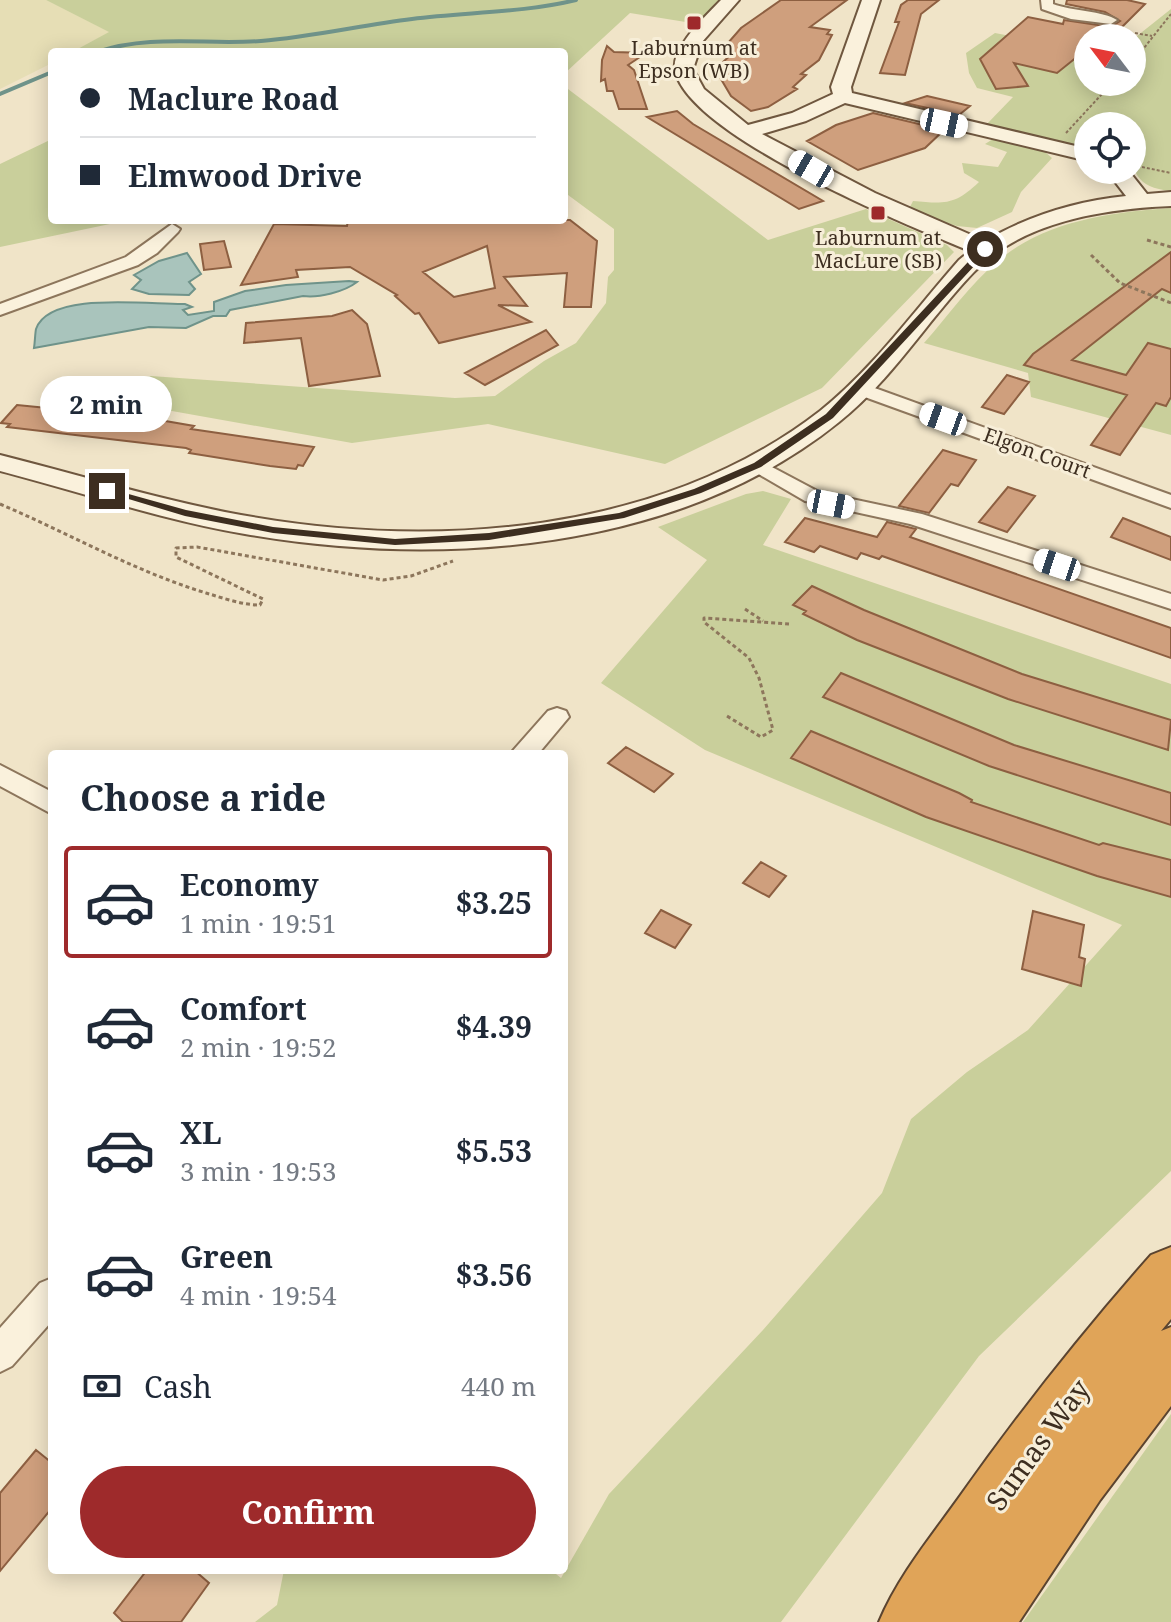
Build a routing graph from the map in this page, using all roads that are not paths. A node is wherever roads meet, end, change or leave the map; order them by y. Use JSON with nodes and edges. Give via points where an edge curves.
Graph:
{"nodes":[{"id":1,"x":730,"y":0,"type":"edge"},
{"id":2,"x":871,"y":0,"type":"edge"},
{"id":3,"x":1047,"y":0,"type":"edge"},
{"id":4,"x":1111,"y":20,"type":"dead end"},
{"id":5,"x":843,"y":97,"type":"junction"},
{"id":6,"x":746,"y":132,"type":"junction"},
{"id":7,"x":1074,"y":152,"type":"edge"},
{"id":8,"x":1128,"y":184,"type":"edge"},
{"id":9,"x":1171,"y":199,"type":"edge"},
{"id":10,"x":1141,"y":201,"type":"junction"},
{"id":11,"x":172,"y":229,"type":"dead end"},
{"id":12,"x":985,"y":249,"type":"junction"},
{"id":13,"x":0,"y":310,"type":"edge"},
{"id":14,"x":858,"y":388,"type":"junction"},
{"id":15,"x":0,"y":463,"type":"edge"},
{"id":16,"x":757,"y":465,"type":"junction"},
{"id":17,"x":1171,"y":502,"type":"edge"},
{"id":18,"x":1171,"y":602,"type":"edge"},
{"id":19,"x":557,"y":717,"type":"dead end"},
{"id":20,"x":527,"y":750,"type":"edge"},
{"id":21,"x":0,"y":774,"type":"edge"},
{"id":22,"x":48,"y":802,"type":"edge"},
{"id":23,"x":1171,"y":1275,"type":"edge"},
{"id":24,"x":48,"y":1300,"type":"edge"},
{"id":25,"x":0,"y":1354,"type":"edge"},
{"id":26,"x":1171,"y":1357,"type":"edge"},
{"id":27,"x":913,"y":1622,"type":"edge"},
{"id":28,"x":980,"y":1622,"type":"edge"}],
"edges":[{"from":1,"to":6,"type":"street","via":[[688,50],[684,72],[699,100]]},
{"from":2,"to":5,"type":"street","via":[[841,87]]},
{"from":3,"to":4,"type":"street","via":[[1046,6],[1056,11]]},
{"from":5,"to":6,"type":"street"},
{"from":5,"to":7,"type":"street"},
{"from":6,"to":12,"type":"street","via":[[871,201]]},
{"from":8,"to":10,"type":"street"},
{"from":9,"to":10,"type":"street"},
{"from":10,"to":12,"type":"street","via":[[1056,217]]},
{"from":11,"to":13,"type":"street","via":[[132,261]]},
{"from":12,"to":14,"type":"street"},
{"from":14,"to":16,"type":"street","via":[[829,416]]},
{"from":14,"to":17,"type":"street","name":"Elgon Court"},
{"from":15,"to":16,"type":"street","via":[[185,513],[273,530],[395,542],[489,537],[620,516]]},
{"from":16,"to":18,"type":"street","via":[[812,497],[915,519]]},
{"from":19,"to":20,"type":"street"},
{"from":21,"to":22,"type":"street"},
{"from":23,"to":27,"type":"highway","name":"Sumas Way","via":[[1039,1442]]},
{"from":24,"to":25,"type":"street"},
{"from":26,"to":28,"type":"highway","name":"Sumas Way","via":[[1078,1478]]}]}
